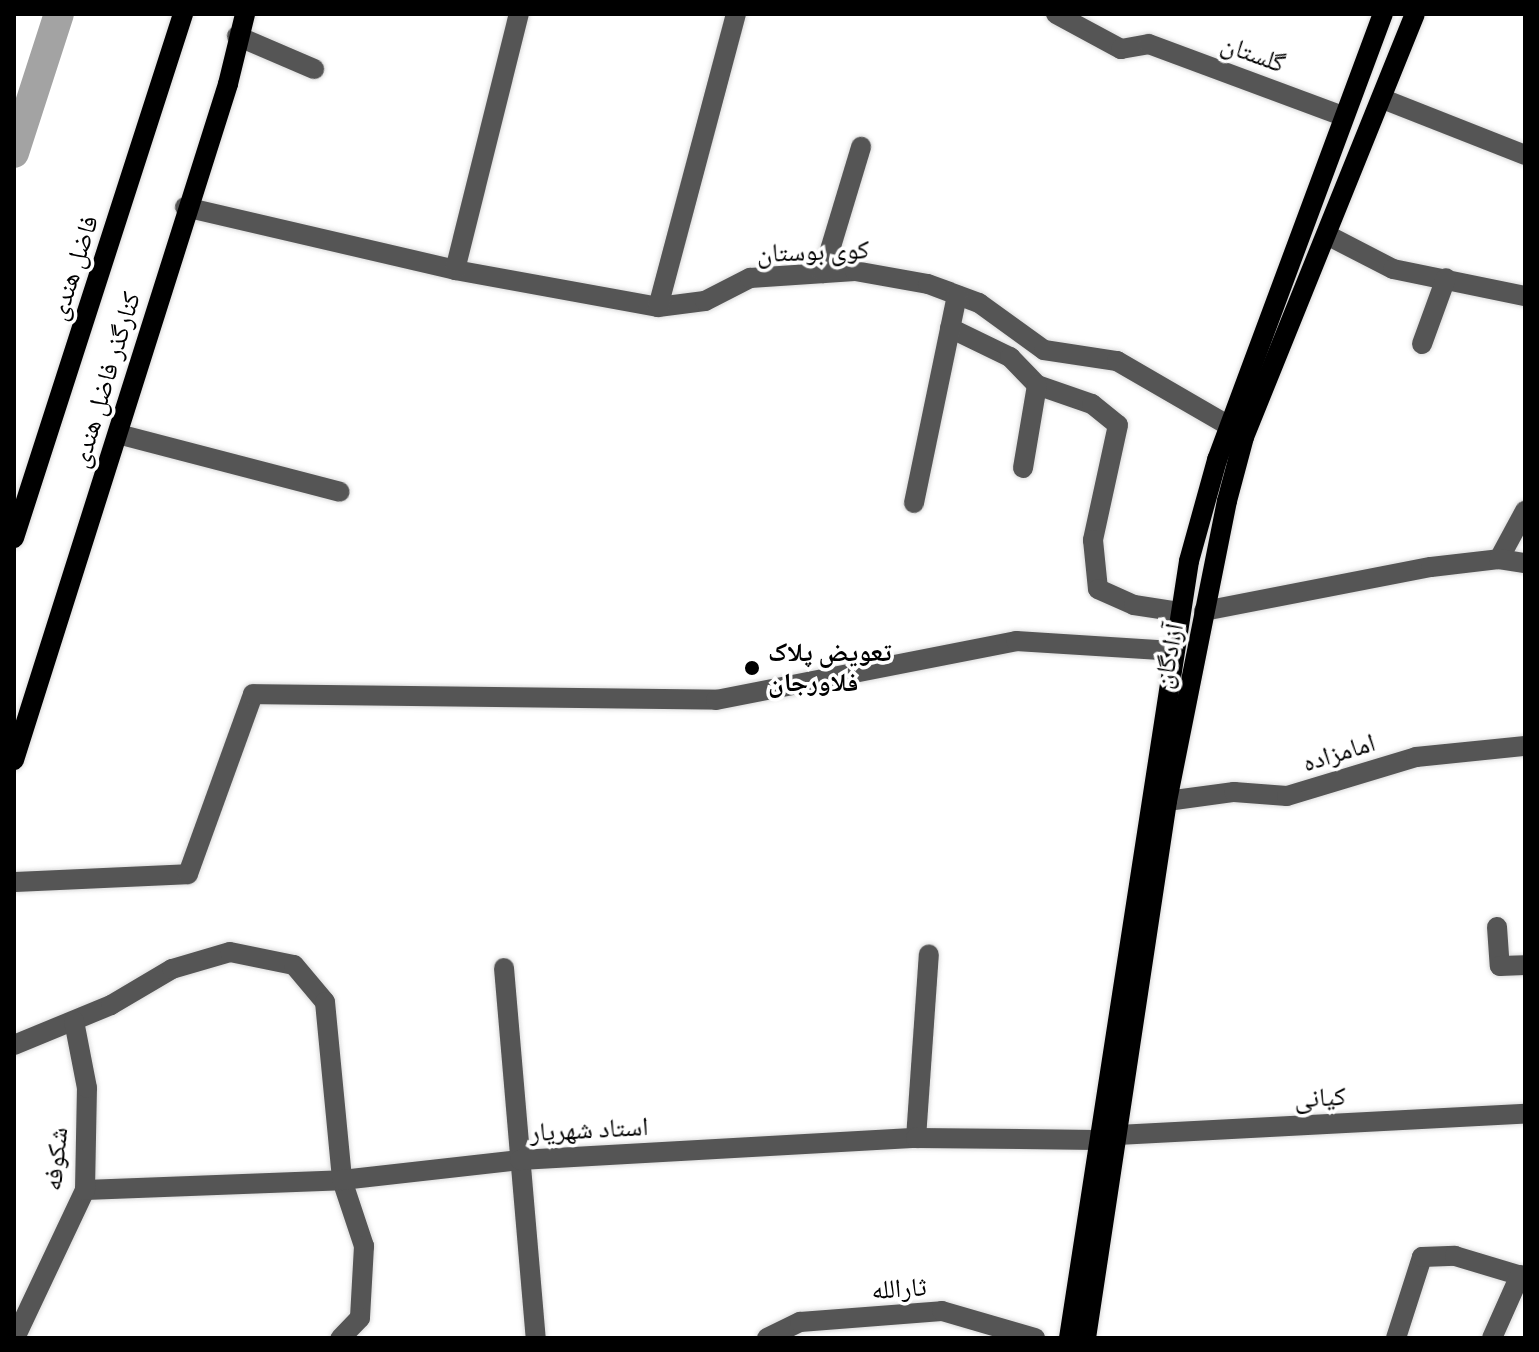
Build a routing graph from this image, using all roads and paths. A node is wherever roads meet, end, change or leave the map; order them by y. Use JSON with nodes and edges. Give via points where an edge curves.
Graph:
{"nodes":[{"id":1,"x":183,"y":14,"type":"edge"},
{"id":2,"x":245,"y":14,"type":"edge"},
{"id":3,"x":519,"y":14,"type":"edge"},
{"id":4,"x":736,"y":14,"type":"edge"},
{"id":5,"x":1056,"y":14,"type":"edge"},
{"id":6,"x":1383,"y":14,"type":"edge"},
{"id":7,"x":1415,"y":14,"type":"edge"},
{"id":8,"x":237,"y":36,"type":"junction"},
{"id":9,"x":314,"y":69,"type":"dead end"},
{"id":10,"x":1383,"y":99,"type":"junction"},
{"id":11,"x":1343,"y":116,"type":"junction"},
{"id":12,"x":861,"y":147,"type":"dead end"},
{"id":13,"x":1525,"y":155,"type":"edge"},
{"id":14,"x":185,"y":207,"type":"junction"},
{"id":15,"x":1327,"y":235,"type":"junction"},
{"id":16,"x":455,"y":270,"type":"junction"},
{"id":17,"x":823,"y":273,"type":"junction"},
{"id":18,"x":1446,"y":278,"type":"junction"},
{"id":19,"x":957,"y":295,"type":"junction"},
{"id":20,"x":1525,"y":296,"type":"edge"},
{"id":21,"x":658,"y":307,"type":"junction"},
{"id":22,"x":950,"y":328,"type":"junction"},
{"id":23,"x":1422,"y":344,"type":"dead end"},
{"id":24,"x":1037,"y":385,"type":"junction"},
{"id":25,"x":1229,"y":426,"type":"junction"},
{"id":26,"x":118,"y":434,"type":"junction"},
{"id":27,"x":1023,"y":468,"type":"dead end"},
{"id":28,"x":340,"y":492,"type":"dead end"},
{"id":29,"x":914,"y":503,"type":"dead end"},
{"id":30,"x":1525,"y":511,"type":"edge"},
{"id":31,"x":14,"y":538,"type":"edge"},
{"id":32,"x":1499,"y":559,"type":"junction"},
{"id":33,"x":1525,"y":563,"type":"edge"},
{"id":34,"x":1204,"y":611,"type":"junction"},
{"id":35,"x":1180,"y":612,"type":"junction"},
{"id":36,"x":1173,"y":651,"type":"junction"},
{"id":37,"x":1525,"y":746,"type":"edge"},
{"id":38,"x":14,"y":760,"type":"edge"},
{"id":39,"x":1167,"y":801,"type":"junction"},
{"id":40,"x":14,"y":882,"type":"edge"},
{"id":41,"x":1497,"y":927,"type":"dead end"},
{"id":42,"x":929,"y":954,"type":"dead end"},
{"id":43,"x":1525,"y":965,"type":"edge"},
{"id":44,"x":504,"y":968,"type":"dead end"},
{"id":45,"x":74,"y":1021,"type":"junction"},
{"id":46,"x":14,"y":1045,"type":"edge"},
{"id":47,"x":1525,"y":1114,"type":"edge"},
{"id":48,"x":1118,"y":1135,"type":"junction"},
{"id":49,"x":916,"y":1138,"type":"junction"},
{"id":50,"x":1097,"y":1140,"type":"junction"},
{"id":51,"x":520,"y":1160,"type":"junction"},
{"id":52,"x":342,"y":1180,"type":"junction"},
{"id":53,"x":85,"y":1190,"type":"junction"},
{"id":54,"x":1522,"y":1276,"type":"edge"},
{"id":55,"x":15,"y":1338,"type":"edge"},
{"id":56,"x":341,"y":1338,"type":"edge"},
{"id":57,"x":536,"y":1338,"type":"edge"},
{"id":58,"x":767,"y":1338,"type":"edge"},
{"id":59,"x":1032,"y":1338,"type":"edge"},
{"id":60,"x":1069,"y":1338,"type":"edge"},
{"id":61,"x":1086,"y":1338,"type":"edge"},
{"id":62,"x":1396,"y":1338,"type":"edge"},
{"id":63,"x":1492,"y":1338,"type":"edge"}],
"edges":[{"from":1,"to":31,"type":"main road","name":"فاضل هندی"},
{"from":2,"to":8,"type":"main road","name":"کنارگذر فاضل هندی"},
{"from":3,"to":16,"type":"street"},
{"from":4,"to":21,"type":"street"},
{"from":5,"to":11,"type":"street","name":"گلستان","via":[[1121,49],[1149,44]]},
{"from":6,"to":11,"type":"main road","name":"آزادگان"},
{"from":7,"to":10,"type":"main road","name":"آزادگان"},
{"from":8,"to":9,"type":"street"},
{"from":8,"to":14,"type":"main road","name":"کنارگذر فاضل هندی","via":[[228,84]]},
{"from":10,"to":13,"type":"street"},
{"from":10,"to":15,"type":"main road","name":"آزادگان"},
{"from":11,"to":25,"type":"main road","name":"آزادگان"},
{"from":12,"to":17,"type":"street"},
{"from":14,"to":16,"type":"street","name":"کوی بوستان"},
{"from":14,"to":26,"type":"main road","name":"کنارگذر فاضل هندی"},
{"from":15,"to":18,"type":"street","via":[[1393,269]]},
{"from":15,"to":34,"type":"main road","name":"آزادگان","via":[[1244,437]]},
{"from":16,"to":21,"type":"street","name":"کوی بوستان"},
{"from":17,"to":19,"type":"street","name":"کوی بوستان","via":[[855,271]]},
{"from":17,"to":21,"type":"street","name":"کوی بوستان","via":[[750,278],[705,301]]},
{"from":18,"to":20,"type":"street"},
{"from":18,"to":23,"type":"street"},
{"from":19,"to":22,"type":"street"},
{"from":19,"to":25,"type":"street","name":"کوی بوستان","via":[[979,303],[1044,350],[1117,361]]},
{"from":22,"to":24,"type":"street","via":[[1010,357]]},
{"from":22,"to":29,"type":"street"},
{"from":24,"to":27,"type":"street"},
{"from":24,"to":35,"type":"street","via":[[1092,404],[1118,425],[1093,540],[1098,589],[1134,605]]},
{"from":25,"to":35,"type":"main road","name":"آزادگان"},
{"from":26,"to":28,"type":"street"},
{"from":26,"to":38,"type":"main road","name":"کنارگذر فاضل هندی"},
{"from":30,"to":32,"type":"street"},
{"from":32,"to":33,"type":"street"},
{"from":32,"to":34,"type":"street"},
{"from":34,"to":39,"type":"main road","name":"آزادگان"},
{"from":35,"to":36,"type":"main road","name":"آزادگان"},
{"from":36,"to":40,"type":"street","via":[[1016,641],[716,700],[253,694],[188,874]]},
{"from":36,"to":50,"type":"main road","name":"آزادگان"},
{"from":37,"to":39,"type":"street","name":"امامزاده","via":[[1416,757],[1287,796],[1234,792]]},
{"from":39,"to":48,"type":"main road","name":"آزادگان"},
{"from":41,"to":43,"type":"street","via":[[1500,966]]},
{"from":42,"to":49,"type":"street"},
{"from":44,"to":51,"type":"street"},
{"from":45,"to":46,"type":"street"},
{"from":45,"to":52,"type":"street","via":[[172,969],[230,952],[294,965],[325,1002]]},
{"from":45,"to":53,"type":"street","name":"شکوفه","via":[[87,1088]]},
{"from":47,"to":48,"type":"street","name":"کیانی"},
{"from":48,"to":61,"type":"main road","name":"آزادگان"},
{"from":49,"to":50,"type":"street","name":"استاد شهریار"},
{"from":49,"to":51,"type":"street","name":"استاد شهریار"},
{"from":50,"to":60,"type":"main road","name":"آزادگان"},
{"from":51,"to":52,"type":"street","name":"استاد شهریار"},
{"from":51,"to":57,"type":"street"},
{"from":52,"to":53,"type":"street","name":"استاد شهریار"},
{"from":52,"to":56,"type":"street","via":[[364,1246],[360,1318]]},
{"from":53,"to":55,"type":"street","name":"شکوفه"},
{"from":54,"to":62,"type":"street","via":[[1455,1256],[1422,1257]]},
{"from":54,"to":63,"type":"street"},
{"from":58,"to":59,"type":"street","name":"ثارالله","via":[[800,1322],[942,1311]]}]}
